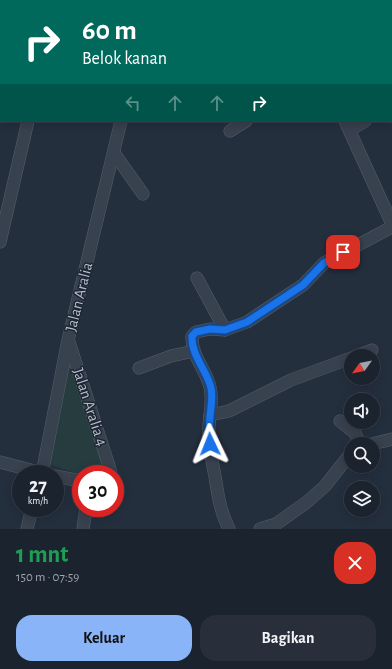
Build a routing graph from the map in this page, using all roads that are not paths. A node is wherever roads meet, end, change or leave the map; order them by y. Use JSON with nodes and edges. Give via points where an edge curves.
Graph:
{"nodes":[{"id":1,"x":28,"y":122,"type":"edge"},
{"id":2,"x":121,"y":122,"type":"edge"},
{"id":3,"x":244,"y":122,"type":"edge"},
{"id":4,"x":361,"y":122,"type":"edge"},
{"id":5,"x":348,"y":125,"type":"edge"},
{"id":6,"x":230,"y":131,"type":"dead end"},
{"id":7,"x":114,"y":153,"type":"junction"},
{"id":8,"x":143,"y":194,"type":"dead end"},
{"id":9,"x":390,"y":212,"type":"edge"},
{"id":10,"x":392,"y":226,"type":"edge"},
{"id":11,"x":0,"y":242,"type":"edge"},
{"id":12,"x":197,"y":278,"type":"dead end"},
{"id":13,"x":225,"y":330,"type":"junction"},
{"id":14,"x":68,"y":340,"type":"junction"},
{"id":15,"x":194,"y":351,"type":"junction"},
{"id":16,"x":344,"y":361,"type":"edge"},
{"id":17,"x":139,"y":368,"type":"dead end"},
{"id":18,"x":210,"y":415,"type":"junction"},
{"id":19,"x":340,"y":421,"type":"dead end"},
{"id":20,"x":357,"y":437,"type":"edge"},
{"id":21,"x":392,"y":439,"type":"edge"},
{"id":22,"x":380,"y":442,"type":"edge"},
{"id":23,"x":0,"y":462,"type":"edge"},
{"id":24,"x":344,"y":462,"type":"edge"},
{"id":25,"x":12,"y":465,"type":"edge"},
{"id":26,"x":46,"y":465,"type":"edge"},
{"id":27,"x":109,"y":465,"type":"edge"},
{"id":28,"x":30,"y":517,"type":"edge"},
{"id":29,"x":85,"y":517,"type":"edge"},
{"id":30,"x":27,"y":529,"type":"edge"},
{"id":31,"x":84,"y":529,"type":"edge"},
{"id":32,"x":228,"y":529,"type":"edge"},
{"id":33,"x":260,"y":529,"type":"edge"}],
"edges":[{"from":1,"to":11,"type":"street"},
{"from":2,"to":7,"type":"street","name":"Jalan Aralia"},
{"from":3,"to":6,"type":"street"},
{"from":4,"to":5,"type":"street"},
{"from":5,"to":9,"type":"street"},
{"from":7,"to":8,"type":"street"},
{"from":7,"to":14,"type":"street","name":"Jalan Aralia"},
{"from":9,"to":10,"type":"street"},
{"from":10,"to":13,"type":"street","via":[[331,258],[303,285],[278,302],[247,322]]},
{"from":12,"to":13,"type":"street"},
{"from":13,"to":15,"type":"street","via":[[210,329],[194,334]]},
{"from":14,"to":26,"type":"street","name":"Jalan Aralia"},
{"from":14,"to":27,"type":"street","name":"Jalan Aralia 4"},
{"from":15,"to":17,"type":"street","via":[[171,356]]},
{"from":15,"to":18,"type":"street","via":[[210,387]]},
{"from":16,"to":18,"type":"street","via":[[291,380],[229,411]]},
{"from":18,"to":32,"type":"street","via":[[210,448],[219,502]]},
{"from":19,"to":20,"type":"street"},
{"from":21,"to":22,"type":"street"},
{"from":23,"to":25,"type":"street"},
{"from":24,"to":33,"type":"street","via":[[325,486],[307,502],[276,524]]},
{"from":28,"to":30,"type":"street"},
{"from":29,"to":31,"type":"street"}]}
